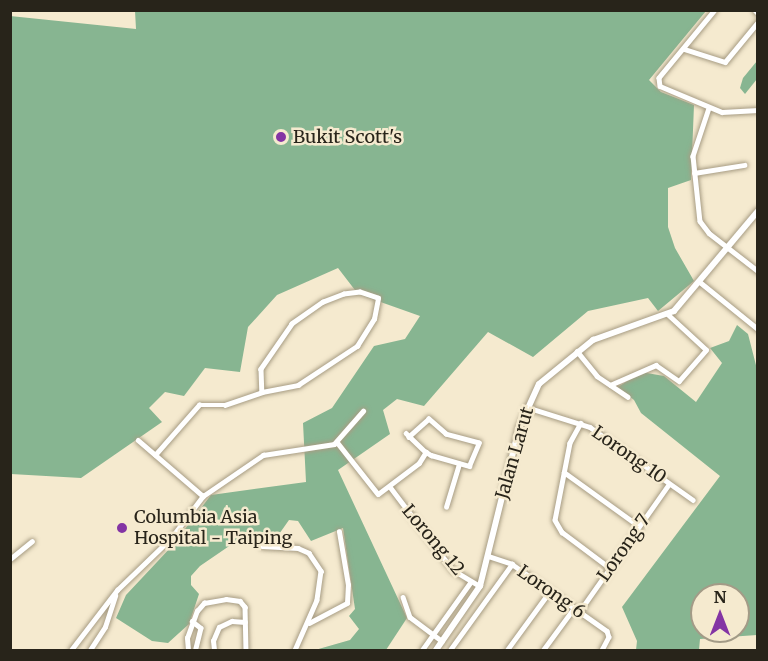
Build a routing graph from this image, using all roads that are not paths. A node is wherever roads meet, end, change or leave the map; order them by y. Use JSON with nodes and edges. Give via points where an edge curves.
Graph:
{"nodes":[{"id":1,"x":715,"y":10,"type":"edge"},
{"id":2,"x":758,"y":22,"type":"edge"},
{"id":3,"x":684,"y":49,"type":"junction"},
{"id":4,"x":709,"y":108,"type":"junction"},
{"id":5,"x":758,"y":110,"type":"edge"},
{"id":6,"x":744,"y":165,"type":"dead end"},
{"id":7,"x":694,"y":172,"type":"junction"},
{"id":8,"x":758,"y":211,"type":"edge"},
{"id":9,"x":728,"y":248,"type":"junction"},
{"id":10,"x":758,"y":271,"type":"edge"},
{"id":11,"x":700,"y":282,"type":"junction"},
{"id":12,"x":668,"y":315,"type":"junction"},
{"id":13,"x":758,"y":329,"type":"edge"},
{"id":14,"x":577,"y":351,"type":"junction"},
{"id":15,"x":610,"y":385,"type":"junction"},
{"id":16,"x":262,"y":392,"type":"junction"},
{"id":17,"x":628,"y":397,"type":"dead end"},
{"id":18,"x":526,"y":407,"type":"junction"},
{"id":19,"x":363,"y":411,"type":"dead end"},
{"id":20,"x":581,"y":423,"type":"junction"},
{"id":21,"x":138,"y":440,"type":"dead end"},
{"id":22,"x":337,"y":442,"type":"junction"},
{"id":23,"x":426,"y":452,"type":"junction"},
{"id":24,"x":155,"y":455,"type":"junction"},
{"id":25,"x":459,"y":464,"type":"junction"},
{"id":26,"x":564,"y":472,"type":"junction"},
{"id":27,"x":669,"y":484,"type":"junction"},
{"id":28,"x":390,"y":488,"type":"junction"},
{"id":29,"x":203,"y":496,"type":"junction"},
{"id":30,"x":693,"y":501,"type":"dead end"},
{"id":31,"x":446,"y":507,"type":"dead end"},
{"id":32,"x":639,"y":526,"type":"junction"},
{"id":33,"x":339,"y":532,"type":"dead end"},
{"id":34,"x":32,"y":542,"type":"dead end"},
{"id":35,"x":262,"y":546,"type":"dead end"},
{"id":36,"x":488,"y":556,"type":"junction"},
{"id":37,"x":10,"y":559,"type":"edge"},
{"id":38,"x":512,"y":564,"type":"junction"},
{"id":39,"x":610,"y":568,"type":"junction"},
{"id":40,"x":470,"y":583,"type":"junction"},
{"id":41,"x":480,"y":586,"type":"junction"},
{"id":42,"x":117,"y":590,"type":"junction"},
{"id":43,"x":550,"y":591,"type":"junction"},
{"id":44,"x":403,"y":597,"type":"dead end"},
{"id":45,"x":576,"y":610,"type":"junction"},
{"id":46,"x":192,"y":621,"type":"junction"},
{"id":47,"x":245,"y":622,"type":"junction"},
{"id":48,"x":309,"y":623,"type":"junction"},
{"id":49,"x":433,"y":634,"type":"junction"},
{"id":50,"x":442,"y":641,"type":"junction"},
{"id":51,"x":196,"y":648,"type":"dead end"},
{"id":52,"x":71,"y":651,"type":"edge"},
{"id":53,"x":90,"y":651,"type":"edge"},
{"id":54,"x":188,"y":651,"type":"edge"},
{"id":55,"x":214,"y":651,"type":"edge"},
{"id":56,"x":246,"y":651,"type":"edge"},
{"id":57,"x":295,"y":651,"type":"edge"},
{"id":58,"x":422,"y":651,"type":"edge"},
{"id":59,"x":436,"y":651,"type":"edge"},
{"id":60,"x":450,"y":651,"type":"edge"},
{"id":61,"x":507,"y":651,"type":"edge"},
{"id":62,"x":543,"y":651,"type":"edge"},
{"id":63,"x":602,"y":651,"type":"edge"}],
"edges":[{"from":1,"to":3,"type":"street"},
{"from":2,"to":3,"type":"street","via":[[725,62]]},
{"from":3,"to":4,"type":"street","via":[[659,78],[660,86]]},
{"from":4,"to":5,"type":"street","via":[[731,114]]},
{"from":4,"to":7,"type":"street","via":[[694,151]]},
{"from":6,"to":7,"type":"street"},
{"from":7,"to":9,"type":"street","via":[[702,227]]},
{"from":8,"to":9,"type":"main road","name":"Jalan Larut"},
{"from":9,"to":10,"type":"street"},
{"from":9,"to":11,"type":"main road","name":"Jalan Larut"},
{"from":11,"to":12,"type":"main road","name":"Jalan Larut"},
{"from":11,"to":13,"type":"street"},
{"from":12,"to":14,"type":"main road","name":"Jalan Larut","via":[[606,333]]},
{"from":12,"to":15,"type":"street","via":[[706,350],[679,381],[656,364]]},
{"from":14,"to":15,"type":"street"},
{"from":14,"to":18,"type":"main road","name":"Jalan Larut","via":[[546,375]]},
{"from":15,"to":17,"type":"street"},
{"from":16,"to":16,"type":"street","via":[[261,369],[292,324],[323,302],[344,294],[360,292],[378,298],[374,319],[361,343],[298,385]]},
{"from":16,"to":24,"type":"street","via":[[225,405],[199,405]]},
{"from":18,"to":20,"type":"street","name":"Lorong 10"},
{"from":18,"to":36,"type":"main road","name":"Jalan Larut"},
{"from":19,"to":22,"type":"street","via":[[352,419]]},
{"from":20,"to":26,"type":"street","via":[[570,443]]},
{"from":20,"to":27,"type":"street","name":"Lorong 10"},
{"from":21,"to":24,"type":"street"},
{"from":22,"to":28,"type":"street","via":[[378,494]]},
{"from":22,"to":29,"type":"street","via":[[263,455]]},
{"from":23,"to":25,"type":"street"},
{"from":23,"to":25,"type":"street","via":[[408,435],[428,418],[446,434],[478,442],[472,465]]},
{"from":23,"to":28,"type":"street"},
{"from":24,"to":29,"type":"street"},
{"from":25,"to":31,"type":"street"},
{"from":26,"to":32,"type":"street"},
{"from":26,"to":39,"type":"street","via":[[554,512],[558,526]]},
{"from":27,"to":30,"type":"street","name":"Lorong 10"},
{"from":27,"to":32,"type":"street","name":"Lorong 7"},
{"from":28,"to":40,"type":"street","name":"Lorong 12","via":[[453,570]]},
{"from":29,"to":42,"type":"street","via":[[171,538]]},
{"from":32,"to":39,"type":"street","name":"Lorong 7"},
{"from":33,"to":48,"type":"street","via":[[348,585],[347,603]]},
{"from":34,"to":37,"type":"street"},
{"from":35,"to":48,"type":"street","via":[[298,548],[315,560],[321,582]]},
{"from":36,"to":38,"type":"street","name":"Lorong 6"},
{"from":36,"to":41,"type":"main road","name":"Jalan Larut"},
{"from":38,"to":43,"type":"street","name":"Lorong 6"},
{"from":38,"to":60,"type":"street"},
{"from":39,"to":45,"type":"street","name":"Lorong 7"},
{"from":40,"to":41,"type":"street","name":"Lorong 12"},
{"from":40,"to":49,"type":"street"},
{"from":41,"to":50,"type":"main road","name":"Jalan Larut"},
{"from":42,"to":52,"type":"street"},
{"from":42,"to":53,"type":"street","via":[[105,627]]},
{"from":43,"to":45,"type":"street","name":"Lorong 6"},
{"from":43,"to":61,"type":"street"},
{"from":44,"to":49,"type":"street","via":[[410,616]]},
{"from":45,"to":62,"type":"street","name":"Lorong 7"},
{"from":45,"to":63,"type":"street","name":"Lorong 6","via":[[609,637]]},
{"from":46,"to":47,"type":"street","via":[[204,603],[226,599],[240,601],[245,607]]},
{"from":46,"to":51,"type":"street","via":[[201,628]]},
{"from":46,"to":54,"type":"street"},
{"from":47,"to":55,"type":"street","via":[[232,621],[219,627],[213,641]]},
{"from":47,"to":56,"type":"street"},
{"from":48,"to":57,"type":"street"},
{"from":49,"to":50,"type":"street"},
{"from":49,"to":58,"type":"street"},
{"from":50,"to":59,"type":"main road","name":"Jalan Larut"}]}
